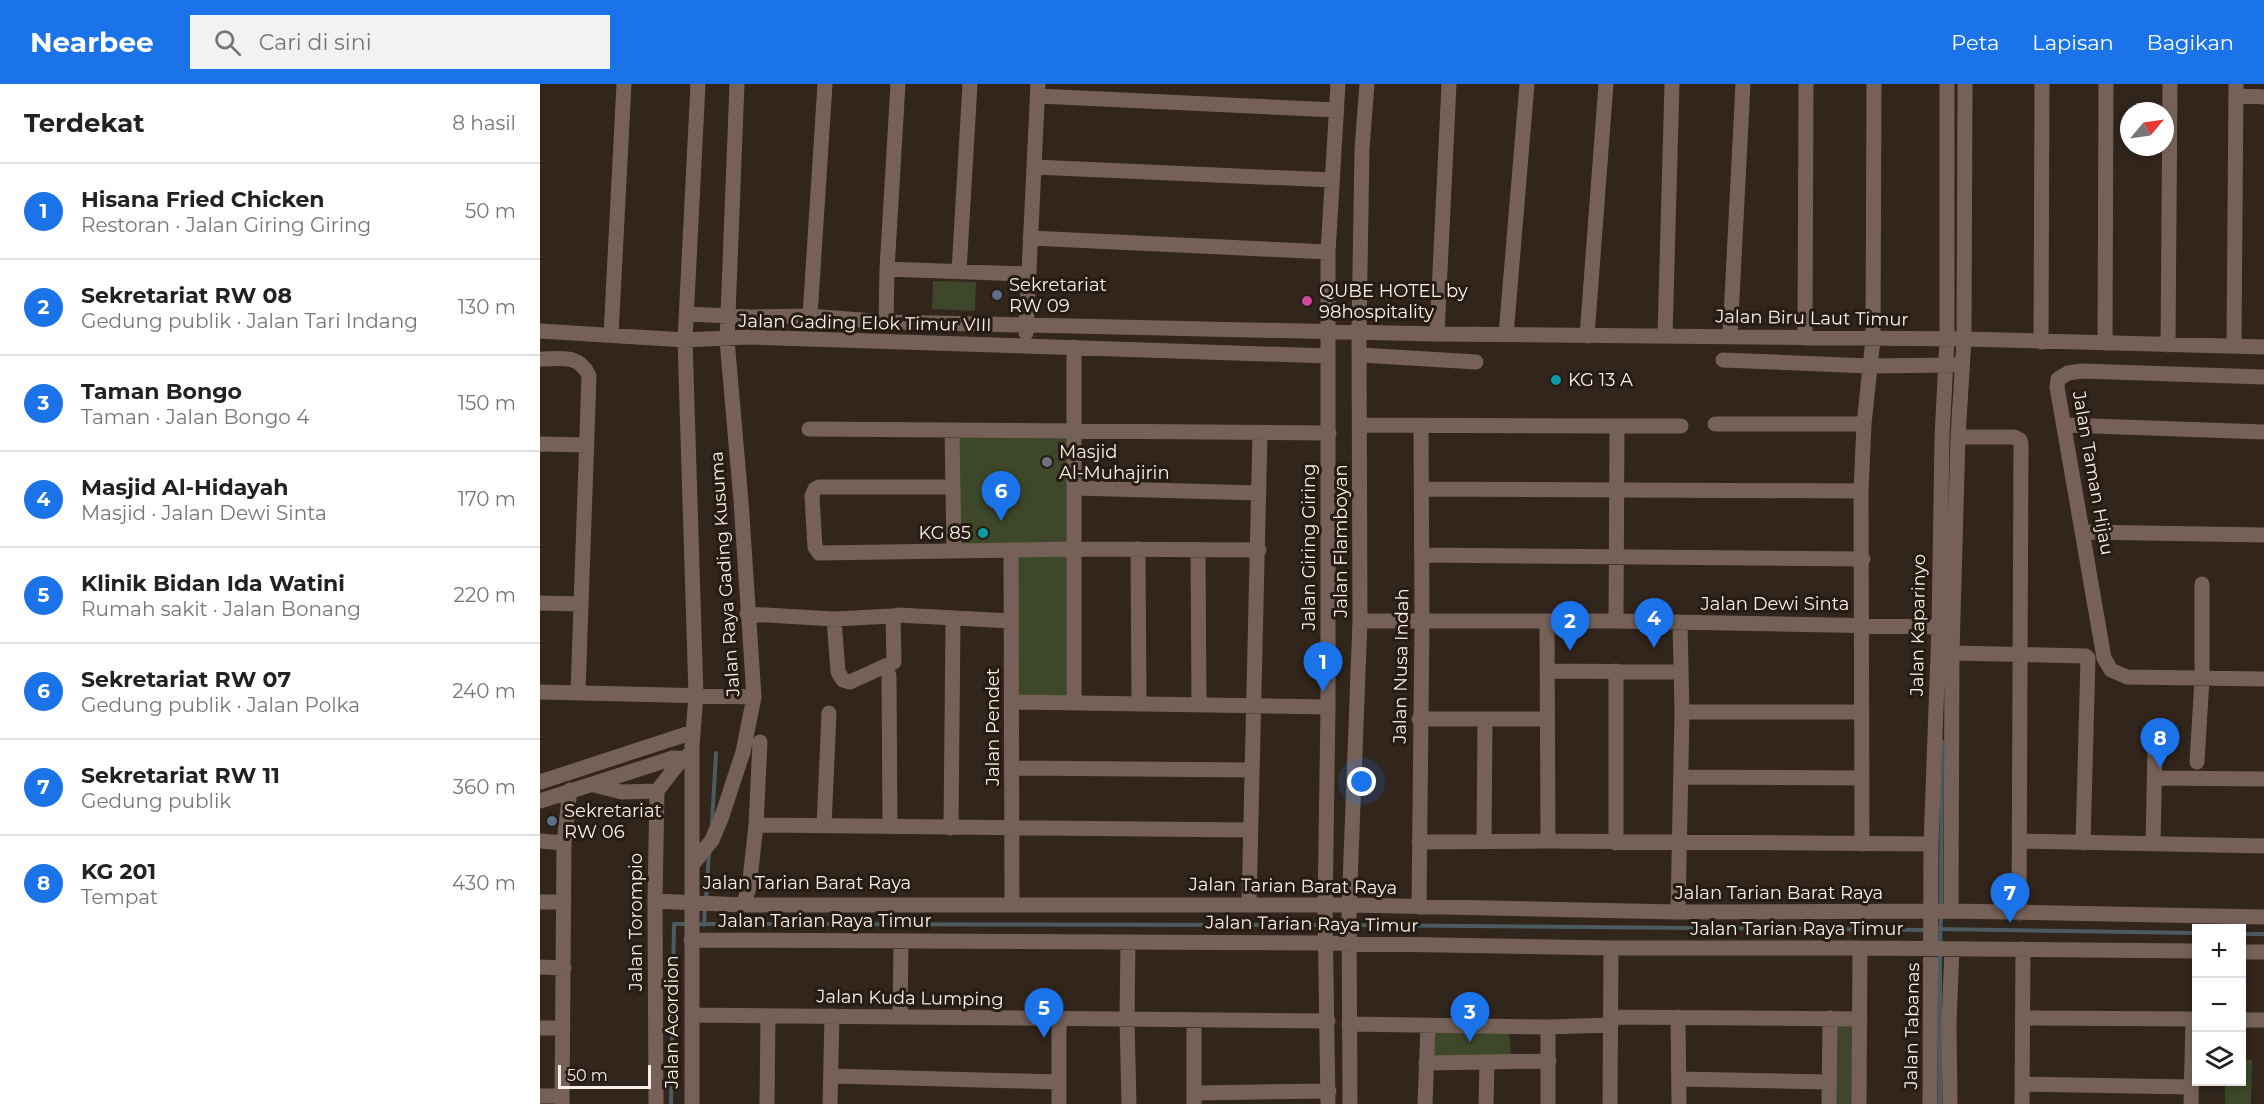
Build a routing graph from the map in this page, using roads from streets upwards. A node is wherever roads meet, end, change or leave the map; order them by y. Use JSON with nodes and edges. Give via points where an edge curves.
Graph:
{"nodes":[{"id":1,"x":624,"y":84,"type":"edge"},
{"id":2,"x":698,"y":84,"type":"edge"},
{"id":3,"x":736,"y":84,"type":"edge"},
{"id":4,"x":825,"y":84,"type":"edge"},
{"id":5,"x":898,"y":84,"type":"edge"},
{"id":6,"x":970,"y":84,"type":"edge"},
{"id":7,"x":1338,"y":84,"type":"edge"},
{"id":8,"x":1367,"y":84,"type":"edge"},
{"id":9,"x":1449,"y":84,"type":"edge"},
{"id":10,"x":1527,"y":84,"type":"edge"},
{"id":11,"x":1606,"y":84,"type":"edge"},
{"id":12,"x":1672,"y":84,"type":"edge"},
{"id":13,"x":1743,"y":84,"type":"edge"},
{"id":14,"x":1806,"y":84,"type":"edge"},
{"id":15,"x":1874,"y":84,"type":"edge"},
{"id":16,"x":1947,"y":84,"type":"edge"},
{"id":17,"x":1965,"y":84,"type":"edge"},
{"id":18,"x":2042,"y":84,"type":"edge"},
{"id":19,"x":2106,"y":84,"type":"edge"},
{"id":20,"x":2170,"y":84,"type":"edge"},
{"id":21,"x":1038,"y":90,"type":"edge"},
{"id":22,"x":2236,"y":90,"type":"edge"},
{"id":23,"x":2264,"y":97,"type":"edge"},
{"id":24,"x":1336,"y":110,"type":"junction"},
{"id":25,"x":1034,"y":167,"type":"junction"},
{"id":26,"x":1332,"y":180,"type":"junction"},
{"id":27,"x":1030,"y":238,"type":"junction"},
{"id":28,"x":1328,"y":252,"type":"junction"},
{"id":29,"x":887,"y":269,"type":"junction"},
{"id":30,"x":958,"y":271,"type":"junction"},
{"id":31,"x":1028,"y":274,"type":"junction"},
{"id":32,"x":687,"y":314,"type":"junction"},
{"id":33,"x":810,"y":315,"type":"junction"},
{"id":34,"x":727,"y":316,"type":"junction"},
{"id":35,"x":886,"y":322,"type":"junction"},
{"id":36,"x":1947,"y":323,"type":"junction"},
{"id":37,"x":1026,"y":324,"type":"junction"},
{"id":38,"x":540,"y":331,"type":"edge"},
{"id":39,"x":1328,"y":331,"type":"junction"},
{"id":40,"x":1437,"y":334,"type":"junction"},
{"id":41,"x":1506,"y":335,"type":"junction"},
{"id":42,"x":610,"y":336,"type":"junction"},
{"id":43,"x":1587,"y":336,"type":"junction"},
{"id":44,"x":1665,"y":336,"type":"junction"},
{"id":45,"x":1730,"y":336,"type":"junction"},
{"id":46,"x":1964,"y":336,"type":"junction"},
{"id":47,"x":1805,"y":338,"type":"junction"},
{"id":48,"x":685,"y":340,"type":"junction"},
{"id":49,"x":727,"y":340,"type":"junction"},
{"id":50,"x":1947,"y":341,"type":"junction"},
{"id":51,"x":1872,"y":342,"type":"junction"},
{"id":52,"x":2041,"y":342,"type":"junction"},
{"id":53,"x":1360,"y":344,"type":"junction"},
{"id":54,"x":2105,"y":344,"type":"junction"},
{"id":55,"x":1025,"y":345,"type":"junction"},
{"id":56,"x":2168,"y":345,"type":"junction"},
{"id":57,"x":2234,"y":346,"type":"junction"},
{"id":58,"x":1074,"y":347,"type":"junction"},
{"id":59,"x":2264,"y":347,"type":"edge"},
{"id":60,"x":1328,"y":355,"type":"junction"},
{"id":61,"x":540,"y":359,"type":"edge"},
{"id":62,"x":1723,"y":360,"type":"dead end"},
{"id":63,"x":1476,"y":362,"type":"dead end"},
{"id":64,"x":1946,"y":363,"type":"junction"},
{"id":65,"x":1869,"y":364,"type":"junction"},
{"id":66,"x":1963,"y":366,"type":"junction"},
{"id":67,"x":2264,"y":377,"type":"edge"},
{"id":68,"x":1364,"y":424,"type":"junction"},
{"id":69,"x":1715,"y":424,"type":"dead end"},
{"id":70,"x":1864,"y":424,"type":"junction"},
{"id":71,"x":2064,"y":425,"type":"junction"},
{"id":72,"x":1421,"y":426,"type":"junction"},
{"id":73,"x":1681,"y":426,"type":"dead end"},
{"id":74,"x":809,"y":429,"type":"dead end"},
{"id":75,"x":952,"y":430,"type":"junction"},
{"id":76,"x":1075,"y":430,"type":"junction"},
{"id":77,"x":2264,"y":432,"type":"edge"},
{"id":78,"x":1260,"y":433,"type":"junction"},
{"id":79,"x":1329,"y":433,"type":"junction"},
{"id":80,"x":1617,"y":433,"type":"junction"},
{"id":81,"x":1958,"y":437,"type":"junction"},
{"id":82,"x":540,"y":444,"type":"edge"},
{"id":83,"x":587,"y":445,"type":"junction"},
{"id":84,"x":953,"y":487,"type":"junction"},
{"id":85,"x":1075,"y":488,"type":"junction"},
{"id":86,"x":1422,"y":489,"type":"junction"},
{"id":87,"x":1616,"y":489,"type":"junction"},
{"id":88,"x":1862,"y":490,"type":"junction"},
{"id":89,"x":1259,"y":493,"type":"junction"},
{"id":90,"x":2084,"y":532,"type":"junction"},
{"id":91,"x":2264,"y":535,"type":"edge"},
{"id":92,"x":1074,"y":549,"type":"junction"},
{"id":93,"x":1138,"y":549,"type":"junction"},
{"id":94,"x":954,"y":550,"type":"junction"},
{"id":95,"x":1011,"y":550,"type":"junction"},
{"id":96,"x":1198,"y":550,"type":"junction"},
{"id":97,"x":1259,"y":550,"type":"junction"},
{"id":98,"x":1422,"y":555,"type":"junction"},
{"id":99,"x":1617,"y":557,"type":"junction"},
{"id":100,"x":1863,"y":559,"type":"junction"},
{"id":101,"x":2202,"y":584,"type":"dead end"},
{"id":102,"x":540,"y":603,"type":"edge"},
{"id":103,"x":581,"y":604,"type":"junction"},
{"id":104,"x":747,"y":614,"type":"junction"},
{"id":105,"x":895,"y":616,"type":"junction"},
{"id":106,"x":834,"y":619,"type":"junction"},
{"id":107,"x":952,"y":619,"type":"junction"},
{"id":108,"x":1011,"y":621,"type":"junction"},
{"id":109,"x":1360,"y":621,"type":"junction"},
{"id":110,"x":1422,"y":621,"type":"junction"},
{"id":111,"x":1548,"y":621,"type":"junction"},
{"id":112,"x":1616,"y":621,"type":"junction"},
{"id":113,"x":1680,"y":623,"type":"junction"},
{"id":114,"x":1862,"y":624,"type":"junction"},
{"id":115,"x":1938,"y":627,"type":"junction"},
{"id":116,"x":1952,"y":653,"type":"junction"},
{"id":117,"x":2020,"y":656,"type":"junction"},
{"id":118,"x":1548,"y":671,"type":"junction"},
{"id":119,"x":1616,"y":671,"type":"junction"},
{"id":120,"x":1681,"y":672,"type":"junction"},
{"id":121,"x":890,"y":675,"type":"dead end"},
{"id":122,"x":2202,"y":679,"type":"junction"},
{"id":123,"x":2264,"y":679,"type":"edge"},
{"id":124,"x":540,"y":692,"type":"edge"},
{"id":125,"x":578,"y":692,"type":"junction"},
{"id":126,"x":696,"y":695,"type":"junction"},
{"id":127,"x":754,"y":697,"type":"junction"},
{"id":128,"x":1012,"y":702,"type":"junction"},
{"id":129,"x":1074,"y":703,"type":"junction"},
{"id":130,"x":1139,"y":704,"type":"junction"},
{"id":131,"x":1199,"y":705,"type":"junction"},
{"id":132,"x":1254,"y":706,"type":"junction"},
{"id":133,"x":1328,"y":707,"type":"junction"},
{"id":134,"x":1682,"y":712,"type":"junction"},
{"id":135,"x":1862,"y":712,"type":"junction"},
{"id":136,"x":829,"y":713,"type":"dead end"},
{"id":137,"x":1419,"y":719,"type":"junction"},
{"id":138,"x":1547,"y":719,"type":"junction"},
{"id":139,"x":1485,"y":720,"type":"junction"},
{"id":140,"x":693,"y":732,"type":"junction"},
{"id":141,"x":760,"y":742,"type":"dead end"},
{"id":142,"x":2156,"y":748,"type":"dead end"},
{"id":143,"x":689,"y":757,"type":"junction"},
{"id":144,"x":2197,"y":762,"type":"dead end"},
{"id":145,"x":1013,"y":768,"type":"junction"},
{"id":146,"x":1251,"y":770,"type":"junction"},
{"id":147,"x":1681,"y":777,"type":"junction"},
{"id":148,"x":1862,"y":778,"type":"junction"},
{"id":149,"x":2155,"y":778,"type":"junction"},
{"id":150,"x":2264,"y":779,"type":"edge"},
{"id":151,"x":540,"y":783,"type":"edge"},
{"id":152,"x":594,"y":785,"type":"junction"},
{"id":153,"x":570,"y":790,"type":"junction"},
{"id":154,"x":657,"y":791,"type":"junction"},
{"id":155,"x":540,"y":801,"type":"edge"},
{"id":156,"x":756,"y":825,"type":"junction"},
{"id":157,"x":824,"y":826,"type":"junction"},
{"id":158,"x":890,"y":827,"type":"junction"},
{"id":159,"x":951,"y":828,"type":"junction"},
{"id":160,"x":1013,"y":829,"type":"junction"},
{"id":161,"x":1250,"y":830,"type":"junction"},
{"id":162,"x":540,"y":841,"type":"edge"},
{"id":163,"x":1484,"y":841,"type":"junction"},
{"id":164,"x":1548,"y":841,"type":"junction"},
{"id":165,"x":2020,"y":841,"type":"junction"},
{"id":166,"x":1419,"y":842,"type":"junction"},
{"id":167,"x":564,"y":843,"type":"junction"},
{"id":168,"x":1616,"y":843,"type":"junction"},
{"id":169,"x":1679,"y":843,"type":"junction"},
{"id":170,"x":2083,"y":843,"type":"junction"},
{"id":171,"x":1862,"y":844,"type":"junction"},
{"id":172,"x":1931,"y":844,"type":"junction"},
{"id":173,"x":2154,"y":845,"type":"junction"},
{"id":174,"x":2264,"y":846,"type":"edge"},
{"id":175,"x":692,"y":865,"type":"junction"},
{"id":176,"x":655,"y":901,"type":"junction"},
{"id":177,"x":540,"y":902,"type":"edge"},
{"id":178,"x":564,"y":902,"type":"junction"},
{"id":179,"x":1012,"y":903,"type":"junction"},
{"id":180,"x":699,"y":904,"type":"junction"},
{"id":181,"x":1250,"y":904,"type":"junction"},
{"id":182,"x":743,"y":905,"type":"junction"},
{"id":183,"x":1349,"y":907,"type":"junction"},
{"id":184,"x":1419,"y":907,"type":"junction"},
{"id":185,"x":1325,"y":909,"type":"junction"},
{"id":186,"x":1951,"y":911,"type":"junction"},
{"id":187,"x":1678,"y":912,"type":"junction"},
{"id":188,"x":2019,"y":913,"type":"junction"},
{"id":189,"x":1931,"y":916,"type":"junction"},
{"id":190,"x":2264,"y":917,"type":"edge"},
{"id":191,"x":691,"y":937,"type":"junction"},
{"id":192,"x":1326,"y":940,"type":"junction"},
{"id":193,"x":1349,"y":940,"type":"junction"},
{"id":194,"x":901,"y":941,"type":"junction"},
{"id":195,"x":1128,"y":942,"type":"junction"},
{"id":196,"x":1611,"y":948,"type":"junction"},
{"id":197,"x":1860,"y":948,"type":"junction"},
{"id":198,"x":1940,"y":948,"type":"junction"},
{"id":199,"x":2023,"y":949,"type":"junction"},
{"id":200,"x":2192,"y":951,"type":"edge"},
{"id":201,"x":2246,"y":952,"type":"edge"},
{"id":202,"x":2264,"y":952,"type":"edge"},
{"id":203,"x":540,"y":968,"type":"edge"},
{"id":204,"x":564,"y":968,"type":"junction"},
{"id":205,"x":692,"y":1015,"type":"junction"},
{"id":206,"x":768,"y":1016,"type":"junction"},
{"id":207,"x":832,"y":1016,"type":"junction"},
{"id":208,"x":900,"y":1017,"type":"junction"},
{"id":209,"x":1678,"y":1017,"type":"junction"},
{"id":210,"x":1830,"y":1018,"type":"junction"},
{"id":211,"x":2023,"y":1018,"type":"junction"},
{"id":212,"x":1059,"y":1019,"type":"junction"},
{"id":213,"x":1860,"y":1019,"type":"junction"},
{"id":214,"x":2192,"y":1019,"type":"edge"},
{"id":215,"x":1127,"y":1020,"type":"junction"},
{"id":216,"x":1194,"y":1020,"type":"junction"},
{"id":217,"x":2246,"y":1020,"type":"edge"},
{"id":218,"x":2264,"y":1020,"type":"edge"},
{"id":219,"x":1328,"y":1021,"type":"junction"},
{"id":220,"x":1611,"y":1021,"type":"junction"},
{"id":221,"x":1349,"y":1024,"type":"junction"},
{"id":222,"x":1428,"y":1025,"type":"junction"},
{"id":223,"x":1548,"y":1027,"type":"junction"},
{"id":224,"x":540,"y":1028,"type":"edge"},
{"id":225,"x":563,"y":1028,"type":"junction"},
{"id":226,"x":2194,"y":1032,"type":"edge"},
{"id":227,"x":1549,"y":1061,"type":"junction"},
{"id":228,"x":1487,"y":1062,"type":"junction"},
{"id":229,"x":1426,"y":1063,"type":"junction"},
{"id":230,"x":831,"y":1076,"type":"junction"},
{"id":231,"x":1679,"y":1079,"type":"junction"},
{"id":232,"x":1059,"y":1082,"type":"junction"},
{"id":233,"x":1829,"y":1082,"type":"junction"},
{"id":234,"x":2023,"y":1084,"type":"junction"},
{"id":235,"x":2191,"y":1088,"type":"junction"},
{"id":236,"x":540,"y":1096,"type":"edge"},
{"id":237,"x":1194,"y":1098,"type":"edge"},
{"id":238,"x":1329,"y":1098,"type":"edge"},
{"id":239,"x":562,"y":1100,"type":"edge"},
{"id":240,"x":656,"y":1104,"type":"edge"},
{"id":241,"x":692,"y":1104,"type":"edge"},
{"id":242,"x":767,"y":1104,"type":"edge"},
{"id":243,"x":830,"y":1104,"type":"edge"},
{"id":244,"x":1059,"y":1104,"type":"edge"},
{"id":245,"x":1129,"y":1104,"type":"edge"},
{"id":246,"x":1350,"y":1104,"type":"edge"},
{"id":247,"x":1425,"y":1104,"type":"edge"},
{"id":248,"x":1486,"y":1104,"type":"edge"},
{"id":249,"x":1548,"y":1104,"type":"edge"},
{"id":250,"x":1610,"y":1104,"type":"edge"},
{"id":251,"x":1679,"y":1104,"type":"edge"},
{"id":252,"x":1829,"y":1104,"type":"edge"},
{"id":253,"x":1859,"y":1104,"type":"edge"},
{"id":254,"x":1930,"y":1104,"type":"edge"},
{"id":255,"x":1950,"y":1104,"type":"edge"},
{"id":256,"x":2022,"y":1104,"type":"edge"},
{"id":257,"x":2191,"y":1104,"type":"edge"}],
"edges":[{"from":1,"to":42,"type":"street"},
{"from":2,"to":32,"type":"street","name":"Jalan Raya Gading Kusuma"},
{"from":3,"to":34,"type":"street","name":"Jalan Raya Gading Kusuma"},
{"from":4,"to":33,"type":"street"},
{"from":5,"to":29,"type":"street"},
{"from":6,"to":30,"type":"street"},
{"from":7,"to":24,"type":"street","name":"Jalan Giring Giring"},
{"from":8,"to":53,"type":"street","name":"Jalan Flamboyan","via":[[1362,149]]},
{"from":9,"to":40,"type":"street"},
{"from":10,"to":41,"type":"street"},
{"from":11,"to":43,"type":"street"},
{"from":12,"to":44,"type":"street"},
{"from":13,"to":45,"type":"street"},
{"from":14,"to":47,"type":"street"},
{"from":15,"to":51,"type":"street"},
{"from":16,"to":36,"type":"street","name":"Jalan Kaparinyo"},
{"from":17,"to":46,"type":"street"},
{"from":18,"to":52,"type":"street"},
{"from":19,"to":54,"type":"street"},
{"from":20,"to":56,"type":"street"},
{"from":21,"to":24,"type":"street"},
{"from":21,"to":25,"type":"street"},
{"from":22,"to":23,"type":"street"},
{"from":22,"to":57,"type":"street"},
{"from":24,"to":26,"type":"street","name":"Jalan Giring Giring"},
{"from":25,"to":26,"type":"street"},
{"from":25,"to":27,"type":"street"},
{"from":26,"to":28,"type":"street","name":"Jalan Giring Giring"},
{"from":27,"to":28,"type":"street"},
{"from":27,"to":31,"type":"street"},
{"from":28,"to":39,"type":"street","name":"Jalan Giring Giring"},
{"from":29,"to":30,"type":"street"},
{"from":29,"to":35,"type":"street"},
{"from":30,"to":31,"type":"street"},
{"from":31,"to":37,"type":"street"},
{"from":32,"to":34,"type":"street","name":"Jalan Gading Elok Timur VIII"},
{"from":32,"to":48,"type":"street","name":"Jalan Raya Gading Kusuma"},
{"from":33,"to":34,"type":"street","name":"Jalan Gading Elok Timur VIII"},
{"from":33,"to":35,"type":"street","name":"Jalan Gading Elok Timur VIII"},
{"from":34,"to":49,"type":"street","name":"Jalan Raya Gading Kusuma"},
{"from":35,"to":37,"type":"street","name":"Jalan Gading Elok Timur VIII"},
{"from":36,"to":46,"type":"street"},
{"from":36,"to":50,"type":"street","name":"Jalan Kaparinyo"},
{"from":37,"to":39,"type":"street","name":"Jalan Gading Elok Timur VIII"},
{"from":37,"to":55,"type":"street"},
{"from":38,"to":42,"type":"street","name":"Jalan Gading Elok Timur VIII"},
{"from":39,"to":53,"type":"street","name":"Jalan Gading Elok Timur VIII"},
{"from":39,"to":60,"type":"street","name":"Jalan Giring Giring"},
{"from":40,"to":41,"type":"street","name":"Jalan Biru Laut Timur"},
{"from":40,"to":53,"type":"street","name":"Jalan Biru Laut Timur"},
{"from":41,"to":43,"type":"street","name":"Jalan Biru Laut Timur"},
{"from":42,"to":48,"type":"street","name":"Jalan Gading Elok Timur VIII"},
{"from":43,"to":44,"type":"street","name":"Jalan Biru Laut Timur"},
{"from":44,"to":45,"type":"street","name":"Jalan Biru Laut Timur"},
{"from":45,"to":47,"type":"street","name":"Jalan Biru Laut Timur"},
{"from":46,"to":50,"type":"street","name":"Jalan Biru Laut Timur"},
{"from":46,"to":52,"type":"street","name":"Jalan Biru Laut Timur"},
{"from":46,"to":66,"type":"street"},
{"from":47,"to":51,"type":"street","name":"Jalan Biru Laut Timur"},
{"from":48,"to":49,"type":"street","name":"Jalan Gading Elok Timur VIII"},
{"from":48,"to":126,"type":"street","name":"Jalan Raya Gading Kusuma"},
{"from":49,"to":55,"type":"street","name":"Jalan Gading Elok Timur VIII","via":[[748,337]]},
{"from":49,"to":104,"type":"street","name":"Jalan Raya Gading Kusuma"},
{"from":50,"to":51,"type":"street","name":"Jalan Biru Laut Timur"},
{"from":50,"to":64,"type":"street","name":"Jalan Kaparinyo"},
{"from":51,"to":65,"type":"street"},
{"from":52,"to":54,"type":"street","name":"Jalan Biru Laut Timur"},
{"from":53,"to":63,"type":"street"},
{"from":53,"to":68,"type":"street","name":"Jalan Flamboyan"},
{"from":54,"to":56,"type":"street","name":"Jalan Biru Laut Timur"},
{"from":55,"to":58,"type":"street","name":"Jalan Gading Elok Timur VIII"},
{"from":56,"to":57,"type":"street","name":"Jalan Biru Laut Timur"},
{"from":57,"to":59,"type":"street","name":"Jalan Biru Laut Timur"},
{"from":58,"to":60,"type":"street","name":"Jalan Gading Elok Timur VIII"},
{"from":58,"to":76,"type":"street"},
{"from":60,"to":79,"type":"street","name":"Jalan Giring Giring"},
{"from":61,"to":83,"type":"street","via":[[575,360],[584,366],[589,376]]},
{"from":62,"to":65,"type":"street"},
{"from":64,"to":65,"type":"street"},
{"from":64,"to":66,"type":"street"},
{"from":64,"to":115,"type":"street","name":"Jalan Kaparinyo"},
{"from":65,"to":70,"type":"street"},
{"from":66,"to":81,"type":"street"},
{"from":67,"to":71,"type":"street","name":"Jalan Taman Hijau","via":[[2071,372],[2058,379]]},
{"from":68,"to":72,"type":"street"},
{"from":68,"to":109,"type":"street","name":"Jalan Flamboyan"},
{"from":69,"to":70,"type":"street"},
{"from":70,"to":88,"type":"street"},
{"from":71,"to":77,"type":"street"},
{"from":71,"to":90,"type":"street","name":"Jalan Taman Hijau"},
{"from":72,"to":80,"type":"street"},
{"from":72,"to":86,"type":"street","name":"Jalan Nusa Indah"},
{"from":73,"to":80,"type":"street"},
{"from":74,"to":75,"type":"street"},
{"from":75,"to":76,"type":"street"},
{"from":75,"to":84,"type":"street"},
{"from":76,"to":78,"type":"street"},
{"from":76,"to":85,"type":"street"},
{"from":78,"to":79,"type":"street"},
{"from":78,"to":89,"type":"street"},
{"from":79,"to":133,"type":"street","name":"Jalan Giring Giring"},
{"from":80,"to":87,"type":"street"},
{"from":81,"to":116,"type":"street"},
{"from":81,"to":117,"type":"street","via":[[2020,440]]},
{"from":82,"to":83,"type":"street"},
{"from":83,"to":103,"type":"street"},
{"from":84,"to":94,"type":"street"},
{"from":84,"to":94,"type":"street","via":[[823,486],[815,489],[812,496],[814,543],[819,553]]},
{"from":85,"to":89,"type":"street"},
{"from":85,"to":92,"type":"street"},
{"from":86,"to":87,"type":"street"},
{"from":86,"to":98,"type":"street","name":"Jalan Nusa Indah"},
{"from":87,"to":88,"type":"street"},
{"from":87,"to":99,"type":"street"},
{"from":88,"to":100,"type":"street"},
{"from":89,"to":97,"type":"street"},
{"from":90,"to":91,"type":"street"},
{"from":90,"to":122,"type":"street","name":"Jalan Taman Hijau","via":[[2104,658],[2111,670],[2127,677]]},
{"from":92,"to":93,"type":"street"},
{"from":92,"to":95,"type":"street"},
{"from":92,"to":129,"type":"street"},
{"from":93,"to":96,"type":"street"},
{"from":93,"to":130,"type":"street"},
{"from":94,"to":95,"type":"street"},
{"from":95,"to":108,"type":"street","name":"Jalan Pendet"},
{"from":96,"to":97,"type":"street"},
{"from":96,"to":131,"type":"street"},
{"from":97,"to":132,"type":"street"},
{"from":98,"to":99,"type":"street"},
{"from":98,"to":110,"type":"street","name":"Jalan Nusa Indah"},
{"from":99,"to":100,"type":"street"},
{"from":99,"to":112,"type":"street"},
{"from":100,"to":114,"type":"street"},
{"from":101,"to":122,"type":"street"},
{"from":102,"to":103,"type":"street"},
{"from":103,"to":125,"type":"street"},
{"from":104,"to":106,"type":"street"},
{"from":104,"to":127,"type":"street","name":"Jalan Raya Gading Kusuma"},
{"from":105,"to":106,"type":"street"},
{"from":105,"to":106,"type":"street","via":[[894,662],[850,682],[838,672]]},
{"from":105,"to":107,"type":"street"},
{"from":107,"to":108,"type":"street"},
{"from":107,"to":159,"type":"street"},
{"from":108,"to":128,"type":"street","name":"Jalan Pendet"},
{"from":109,"to":110,"type":"street","name":"Jalan Dewi Sinta"},
{"from":109,"to":183,"type":"street","name":"Jalan Flamboyan"},
{"from":110,"to":111,"type":"street","name":"Jalan Dewi Sinta"},
{"from":110,"to":137,"type":"street","name":"Jalan Nusa Indah"},
{"from":111,"to":112,"type":"street","name":"Jalan Dewi Sinta"},
{"from":111,"to":118,"type":"street"},
{"from":112,"to":113,"type":"street","name":"Jalan Dewi Sinta"},
{"from":113,"to":114,"type":"street","name":"Jalan Dewi Sinta"},
{"from":113,"to":120,"type":"street"},
{"from":114,"to":115,"type":"street","name":"Jalan Dewi Sinta"},
{"from":114,"to":135,"type":"street"},
{"from":115,"to":172,"type":"street","name":"Jalan Kaparinyo"},
{"from":116,"to":117,"type":"street"},
{"from":116,"to":186,"type":"street"},
{"from":117,"to":165,"type":"street"},
{"from":117,"to":170,"type":"street","via":[[2088,658]]},
{"from":118,"to":119,"type":"street"},
{"from":118,"to":138,"type":"street"},
{"from":119,"to":120,"type":"street"},
{"from":119,"to":168,"type":"street"},
{"from":120,"to":134,"type":"street"},
{"from":121,"to":158,"type":"street"},
{"from":122,"to":123,"type":"street"},
{"from":122,"to":144,"type":"street"},
{"from":124,"to":125,"type":"street"},
{"from":125,"to":126,"type":"street"},
{"from":126,"to":127,"type":"street"},
{"from":126,"to":140,"type":"street"},
{"from":127,"to":175,"type":"street","name":"Jalan Raya Gading Kusuma","via":[[743,752],[708,845]]},
{"from":128,"to":129,"type":"street"},
{"from":128,"to":145,"type":"street","name":"Jalan Pendet"},
{"from":129,"to":130,"type":"street"},
{"from":130,"to":131,"type":"street"},
{"from":131,"to":132,"type":"street"},
{"from":132,"to":133,"type":"street"},
{"from":132,"to":146,"type":"street"},
{"from":133,"to":185,"type":"street","name":"Jalan Giring Giring"},
{"from":134,"to":135,"type":"street"},
{"from":134,"to":147,"type":"street"},
{"from":135,"to":148,"type":"street"},
{"from":136,"to":157,"type":"street"},
{"from":137,"to":139,"type":"street"},
{"from":137,"to":166,"type":"street","name":"Jalan Nusa Indah"},
{"from":138,"to":139,"type":"street"},
{"from":138,"to":164,"type":"street"},
{"from":139,"to":163,"type":"street"},
{"from":140,"to":143,"type":"street"},
{"from":140,"to":151,"type":"street"},
{"from":141,"to":156,"type":"street"},
{"from":142,"to":149,"type":"street"},
{"from":143,"to":152,"type":"street","via":[[673,758]]},
{"from":143,"to":154,"type":"street"},
{"from":143,"to":175,"type":"street"},
{"from":145,"to":146,"type":"street"},
{"from":145,"to":160,"type":"street","name":"Jalan Pendet"},
{"from":146,"to":161,"type":"street"},
{"from":147,"to":148,"type":"street"},
{"from":147,"to":169,"type":"street"},
{"from":148,"to":171,"type":"street"},
{"from":149,"to":150,"type":"street"},
{"from":149,"to":173,"type":"street"},
{"from":152,"to":153,"type":"street"},
{"from":152,"to":154,"type":"street","via":[[622,792]]},
{"from":153,"to":155,"type":"street"},
{"from":153,"to":167,"type":"street"},
{"from":154,"to":176,"type":"street","name":"Jalan Torompio"},
{"from":156,"to":157,"type":"street"},
{"from":156,"to":182,"type":"street","via":[[749,888]]},
{"from":157,"to":158,"type":"street"},
{"from":158,"to":159,"type":"street"},
{"from":159,"to":160,"type":"street"},
{"from":160,"to":161,"type":"street"},
{"from":160,"to":179,"type":"street","name":"Jalan Pendet"},
{"from":161,"to":181,"type":"street"},
{"from":162,"to":167,"type":"street"},
{"from":163,"to":164,"type":"street"},
{"from":163,"to":166,"type":"street"},
{"from":164,"to":168,"type":"street"},
{"from":165,"to":170,"type":"street"},
{"from":165,"to":188,"type":"street"},
{"from":166,"to":184,"type":"street","name":"Jalan Nusa Indah"},
{"from":167,"to":178,"type":"street"},
{"from":168,"to":169,"type":"street"},
{"from":169,"to":171,"type":"street"},
{"from":169,"to":187,"type":"street"},
{"from":170,"to":173,"type":"street"},
{"from":171,"to":172,"type":"street"},
{"from":172,"to":189,"type":"street","name":"Jalan Kaparinyo"},
{"from":173,"to":174,"type":"street"},
{"from":175,"to":180,"type":"street"},
{"from":176,"to":180,"type":"street","name":"Jalan Tarian Barat Raya"},
{"from":176,"to":240,"type":"street","name":"Jalan Torompio"},
{"from":177,"to":178,"type":"street"},
{"from":178,"to":204,"type":"street"},
{"from":179,"to":181,"type":"street","name":"Jalan Tarian Barat Raya"},
{"from":179,"to":182,"type":"street","name":"Jalan Tarian Barat Raya"},
{"from":180,"to":182,"type":"street","name":"Jalan Tarian Barat Raya"},
{"from":180,"to":191,"type":"street"},
{"from":181,"to":185,"type":"street","name":"Jalan Tarian Barat Raya"},
{"from":183,"to":184,"type":"street","name":"Jalan Tarian Barat Raya"},
{"from":183,"to":185,"type":"street","name":"Jalan Tarian Barat Raya"},
{"from":183,"to":193,"type":"street","name":"Jalan Flamboyan"},
{"from":184,"to":187,"type":"street","name":"Jalan Tarian Barat Raya"},
{"from":185,"to":192,"type":"street","name":"Jalan Giring Giring"},
{"from":186,"to":188,"type":"street","name":"Jalan Tarian Barat Raya"},
{"from":186,"to":189,"type":"street","name":"Jalan Tarian Barat Raya"},
{"from":187,"to":189,"type":"street","name":"Jalan Tarian Barat Raya"},
{"from":188,"to":190,"type":"street","name":"Jalan Tarian Barat Raya"},
{"from":189,"to":198,"type":"street","name":"Jalan Kaparinyo"},
{"from":191,"to":194,"type":"street","name":"Jalan Tarian Raya Timur"},
{"from":191,"to":205,"type":"street","name":"Jalan Acordion"},
{"from":192,"to":193,"type":"street","name":"Jalan Tarian Raya Timur"},
{"from":192,"to":195,"type":"street","name":"Jalan Tarian Raya Timur"},
{"from":192,"to":219,"type":"street","name":"Jalan Giring Giring"},
{"from":193,"to":196,"type":"street","name":"Jalan Tarian Raya Timur"},
{"from":193,"to":221,"type":"street","name":"Jalan Flamboyan"},
{"from":194,"to":195,"type":"street","name":"Jalan Tarian Raya Timur"},
{"from":194,"to":208,"type":"street"},
{"from":195,"to":215,"type":"street"},
{"from":196,"to":197,"type":"street","name":"Jalan Tarian Raya Timur"},
{"from":196,"to":220,"type":"street"},
{"from":197,"to":198,"type":"street","name":"Jalan Tarian Raya Timur"},
{"from":197,"to":213,"type":"street"},
{"from":198,"to":199,"type":"street","name":"Jalan Tarian Raya Timur"},
{"from":198,"to":254,"type":"street","name":"Jalan Tabanas"},
{"from":198,"to":255,"type":"street","via":[[1949,1022]]},
{"from":199,"to":200,"type":"street","name":"Jalan Tarian Raya Timur"},
{"from":199,"to":211,"type":"street"},
{"from":201,"to":202,"type":"street"},
{"from":203,"to":204,"type":"street"},
{"from":204,"to":225,"type":"street"},
{"from":205,"to":206,"type":"street","name":"Jalan Kuda Lumping"},
{"from":205,"to":241,"type":"street","name":"Jalan Acordion"},
{"from":206,"to":207,"type":"street","name":"Jalan Kuda Lumping"},
{"from":206,"to":242,"type":"street"},
{"from":207,"to":208,"type":"street","name":"Jalan Kuda Lumping"},
{"from":207,"to":230,"type":"street"},
{"from":208,"to":212,"type":"street","name":"Jalan Kuda Lumping"},
{"from":209,"to":210,"type":"street"},
{"from":209,"to":220,"type":"street"},
{"from":209,"to":231,"type":"street"},
{"from":210,"to":213,"type":"street"},
{"from":210,"to":233,"type":"street"},
{"from":211,"to":214,"type":"street"},
{"from":211,"to":234,"type":"street"},
{"from":212,"to":215,"type":"street","name":"Jalan Kuda Lumping"},
{"from":212,"to":232,"type":"street"},
{"from":213,"to":253,"type":"street"},
{"from":215,"to":216,"type":"street","name":"Jalan Kuda Lumping"},
{"from":215,"to":245,"type":"street"},
{"from":216,"to":219,"type":"street","name":"Jalan Kuda Lumping"},
{"from":216,"to":237,"type":"street"},
{"from":217,"to":218,"type":"street"},
{"from":219,"to":238,"type":"street","name":"Jalan Giring Giring"},
{"from":220,"to":223,"type":"street"},
{"from":220,"to":250,"type":"street"},
{"from":221,"to":222,"type":"street"},
{"from":221,"to":246,"type":"street","name":"Jalan Flamboyan"},
{"from":222,"to":223,"type":"street"},
{"from":222,"to":229,"type":"street"},
{"from":223,"to":227,"type":"street"},
{"from":224,"to":225,"type":"street"},
{"from":225,"to":239,"type":"street"},
{"from":226,"to":235,"type":"street"},
{"from":227,"to":228,"type":"street"},
{"from":227,"to":249,"type":"street"},
{"from":228,"to":229,"type":"street"},
{"from":228,"to":248,"type":"street"},
{"from":229,"to":247,"type":"street"},
{"from":230,"to":232,"type":"street"},
{"from":230,"to":243,"type":"street"},
{"from":231,"to":233,"type":"street"},
{"from":231,"to":251,"type":"street"},
{"from":232,"to":244,"type":"street"},
{"from":233,"to":252,"type":"street"},
{"from":234,"to":235,"type":"street"},
{"from":234,"to":256,"type":"street"},
{"from":235,"to":257,"type":"street"},
{"from":236,"to":239,"type":"street"},
{"from":237,"to":238,"type":"street"}]}
